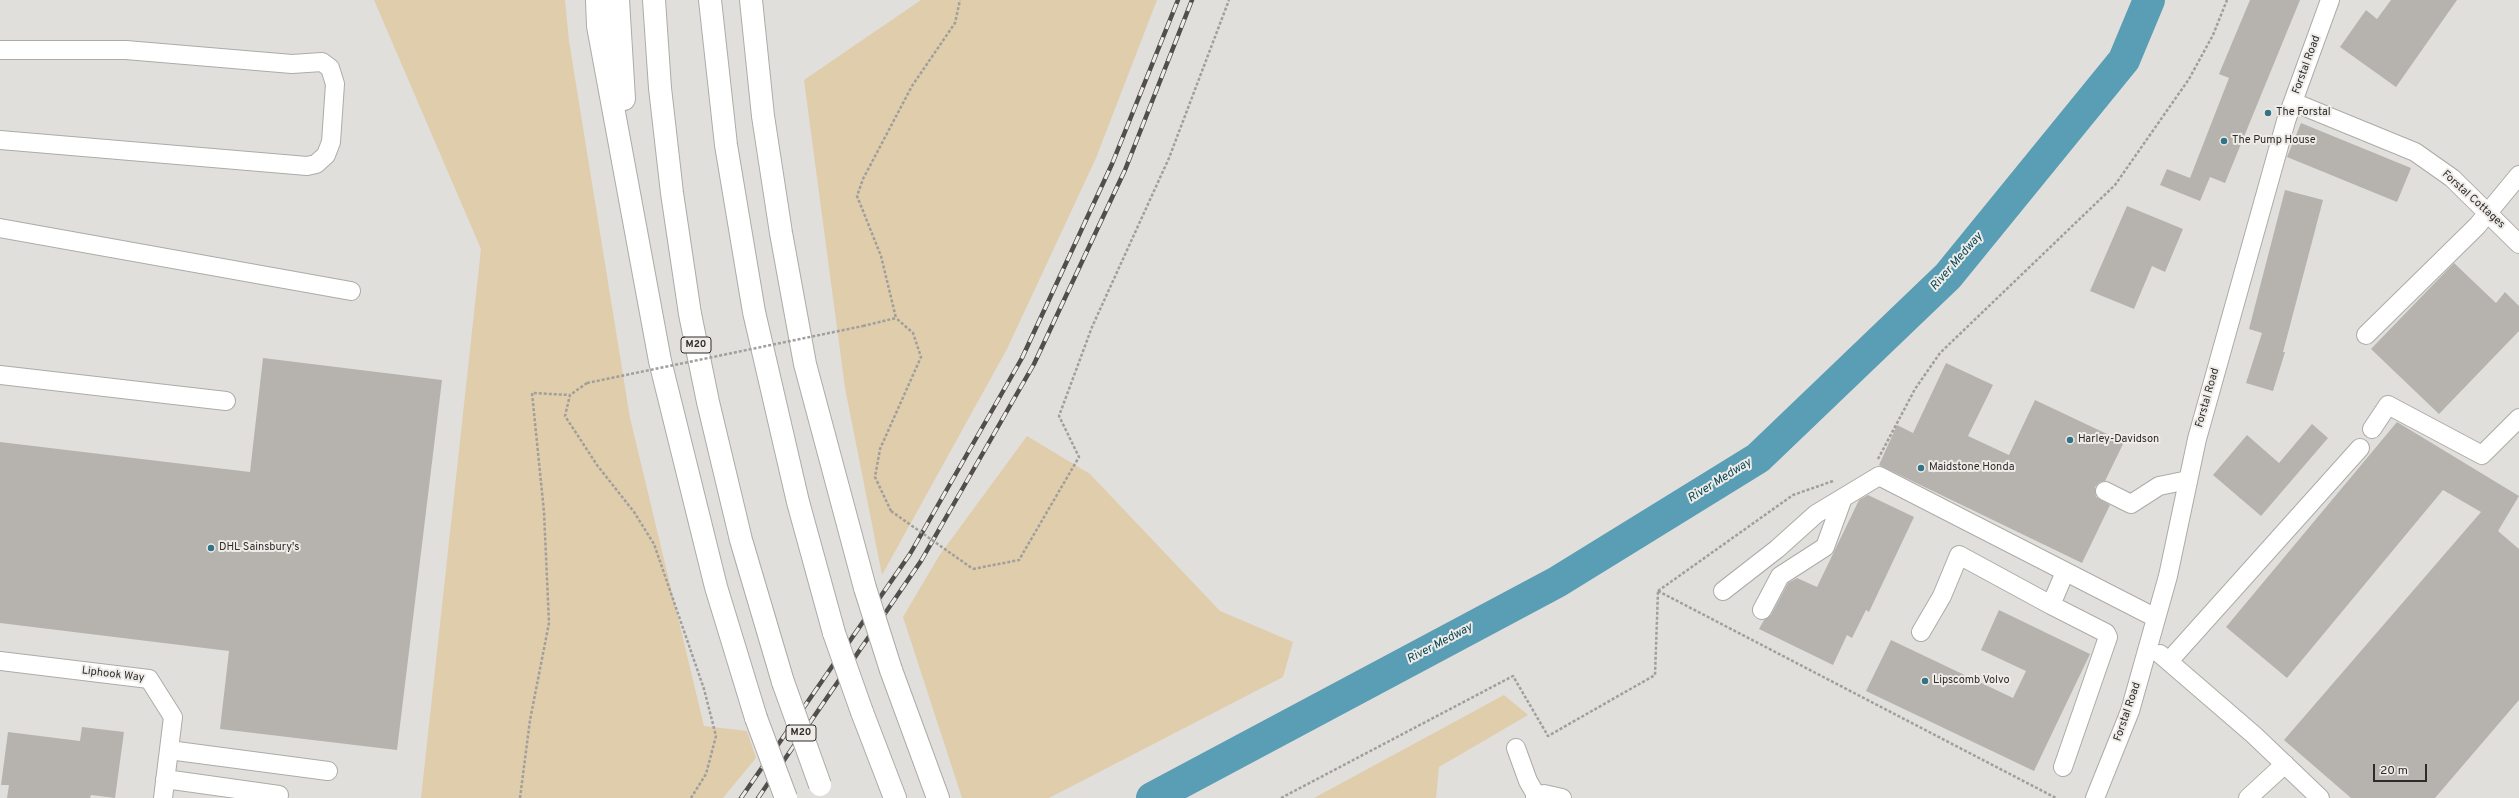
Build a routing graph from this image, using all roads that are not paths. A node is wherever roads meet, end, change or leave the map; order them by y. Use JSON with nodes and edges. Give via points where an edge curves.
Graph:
{"nodes":[{"id":1,"x":596,"y":0,"type":"edge"},
{"id":2,"x":618,"y":0,"type":"edge"},
{"id":3,"x":654,"y":0,"type":"edge"},
{"id":4,"x":710,"y":0,"type":"edge"},
{"id":5,"x":751,"y":0,"type":"edge"},
{"id":6,"x":2330,"y":0,"type":"edge"},
{"id":7,"x":0,"y":50,"type":"edge"},
{"id":8,"x":2293,"y":102,"type":"junction"},
{"id":9,"x":0,"y":140,"type":"edge"},
{"id":10,"x":2519,"y":175,"type":"edge"},
{"id":11,"x":2489,"y":213,"type":"junction"},
{"id":12,"x":0,"y":228,"type":"edge"},
{"id":13,"x":2519,"y":244,"type":"edge"},
{"id":14,"x":646,"y":285,"type":"junction"},
{"id":15,"x":351,"y":291,"type":"dead end"},
{"id":16,"x":2366,"y":335,"type":"dead end"},
{"id":17,"x":0,"y":375,"type":"edge"},
{"id":18,"x":226,"y":401,"type":"dead end"},
{"id":19,"x":2519,"y":418,"type":"edge"},
{"id":20,"x":2372,"y":429,"type":"dead end"},
{"id":21,"x":2360,"y":448,"type":"dead end"},
{"id":22,"x":2188,"y":480,"type":"junction"},
{"id":23,"x":2105,"y":491,"type":"dead end"},
{"id":24,"x":1843,"y":498,"type":"junction"},
{"id":25,"x":2065,"y":572,"type":"junction"},
{"id":26,"x":1723,"y":591,"type":"dead end"},
{"id":27,"x":2051,"y":605,"type":"junction"},
{"id":28,"x":1762,"y":610,"type":"dead end"},
{"id":29,"x":2156,"y":618,"type":"junction"},
{"id":30,"x":1921,"y":632,"type":"dead end"},
{"id":31,"x":2149,"y":644,"type":"junction"},
{"id":32,"x":0,"y":661,"type":"edge"},
{"id":33,"x":2169,"y":662,"type":"junction"},
{"id":34,"x":1516,"y":748,"type":"dead end"},
{"id":35,"x":169,"y":750,"type":"junction"},
{"id":36,"x":2285,"y":764,"type":"junction"},
{"id":37,"x":2063,"y":767,"type":"dead end"},
{"id":38,"x":328,"y":771,"type":"dead end"},
{"id":39,"x":166,"y":779,"type":"junction"},
{"id":40,"x":822,"y":791,"type":"edge"},
{"id":41,"x":208,"y":792,"type":"edge"},
{"id":42,"x":279,"y":795,"type":"dead end"},
{"id":43,"x":1535,"y":797,"type":"edge"},
{"id":44,"x":163,"y":798,"type":"edge"},
{"id":45,"x":786,"y":798,"type":"edge"},
{"id":46,"x":895,"y":798,"type":"edge"},
{"id":47,"x":938,"y":798,"type":"edge"},
{"id":48,"x":1562,"y":798,"type":"edge"},
{"id":49,"x":2095,"y":798,"type":"edge"},
{"id":50,"x":2248,"y":798,"type":"edge"},
{"id":51,"x":2320,"y":798,"type":"edge"}],
"edges":[{"from":1,"to":14,"type":"highway","via":[[598,26]]},
{"from":2,"to":14,"type":"highway","via":[[625,124]]},
{"from":3,"to":40,"type":"highway","number":"M20","bridge":true,"via":[[670,178],[690,314],[740,540],[783,682]]},
{"from":4,"to":46,"type":"highway","bridge":true,"via":[[726,145],[754,312],[798,502],[834,633]]},
{"from":5,"to":47,"type":"highway","bridge":true,"via":[[763,116],[779,225],[805,364],[865,588],[908,719]]},
{"from":6,"to":8,"type":"street","name":"Forstal Road"},
{"from":7,"to":9,"type":"street","via":[[126,50],[292,64],[322,62],[330,68],[335,84],[331,142],[326,155],[316,164],[307,166]]},
{"from":8,"to":11,"type":"street","name":"Forstal Cottages","via":[[2415,152],[2452,178]]},
{"from":8,"to":22,"type":"street","name":"Forstal Road","via":[[2196,439]]},
{"from":10,"to":11,"type":"street"},
{"from":11,"to":13,"type":"street","name":"Forstal Cottages"},
{"from":11,"to":16,"type":"street"},
{"from":12,"to":15,"type":"street"},
{"from":14,"to":45,"type":"highway","bridge":true,"via":[[660,361],[716,587],[756,718]]},
{"from":17,"to":18,"type":"street"},
{"from":19,"to":20,"type":"street","via":[[2482,455],[2388,405]]},
{"from":21,"to":33,"type":"street"},
{"from":22,"to":23,"type":"street","via":[[2159,486],[2131,504]]},
{"from":22,"to":29,"type":"street","name":"Forstal Road","via":[[2168,576]]},
{"from":24,"to":25,"type":"street","via":[[1879,476]]},
{"from":24,"to":26,"type":"street","via":[[1816,514],[1777,549]]},
{"from":24,"to":28,"type":"street","via":[[1824,547],[1780,576]]},
{"from":25,"to":27,"type":"street"},
{"from":25,"to":29,"type":"street"},
{"from":27,"to":30,"type":"street","via":[[1959,555],[1942,596]]},
{"from":27,"to":37,"type":"street","via":[[2106,633],[2108,638]]},
{"from":29,"to":31,"type":"street","name":"Forstal Road"},
{"from":31,"to":33,"type":"street"},
{"from":31,"to":49,"type":"street","name":"Forstal Road","via":[[2130,711]]},
{"from":32,"to":35,"type":"street","name":"Liphook Way","via":[[149,679],[173,717]]},
{"from":33,"to":36,"type":"street"},
{"from":34,"to":43,"type":"street"},
{"from":35,"to":38,"type":"street"},
{"from":35,"to":39,"type":"street","name":"Liphook Way"},
{"from":36,"to":50,"type":"street"},
{"from":36,"to":51,"type":"street"},
{"from":39,"to":41,"type":"street"},
{"from":39,"to":44,"type":"street","name":"Liphook Way"},
{"from":41,"to":42,"type":"street"},
{"from":43,"to":48,"type":"street","via":[[1544,794]]}]}
